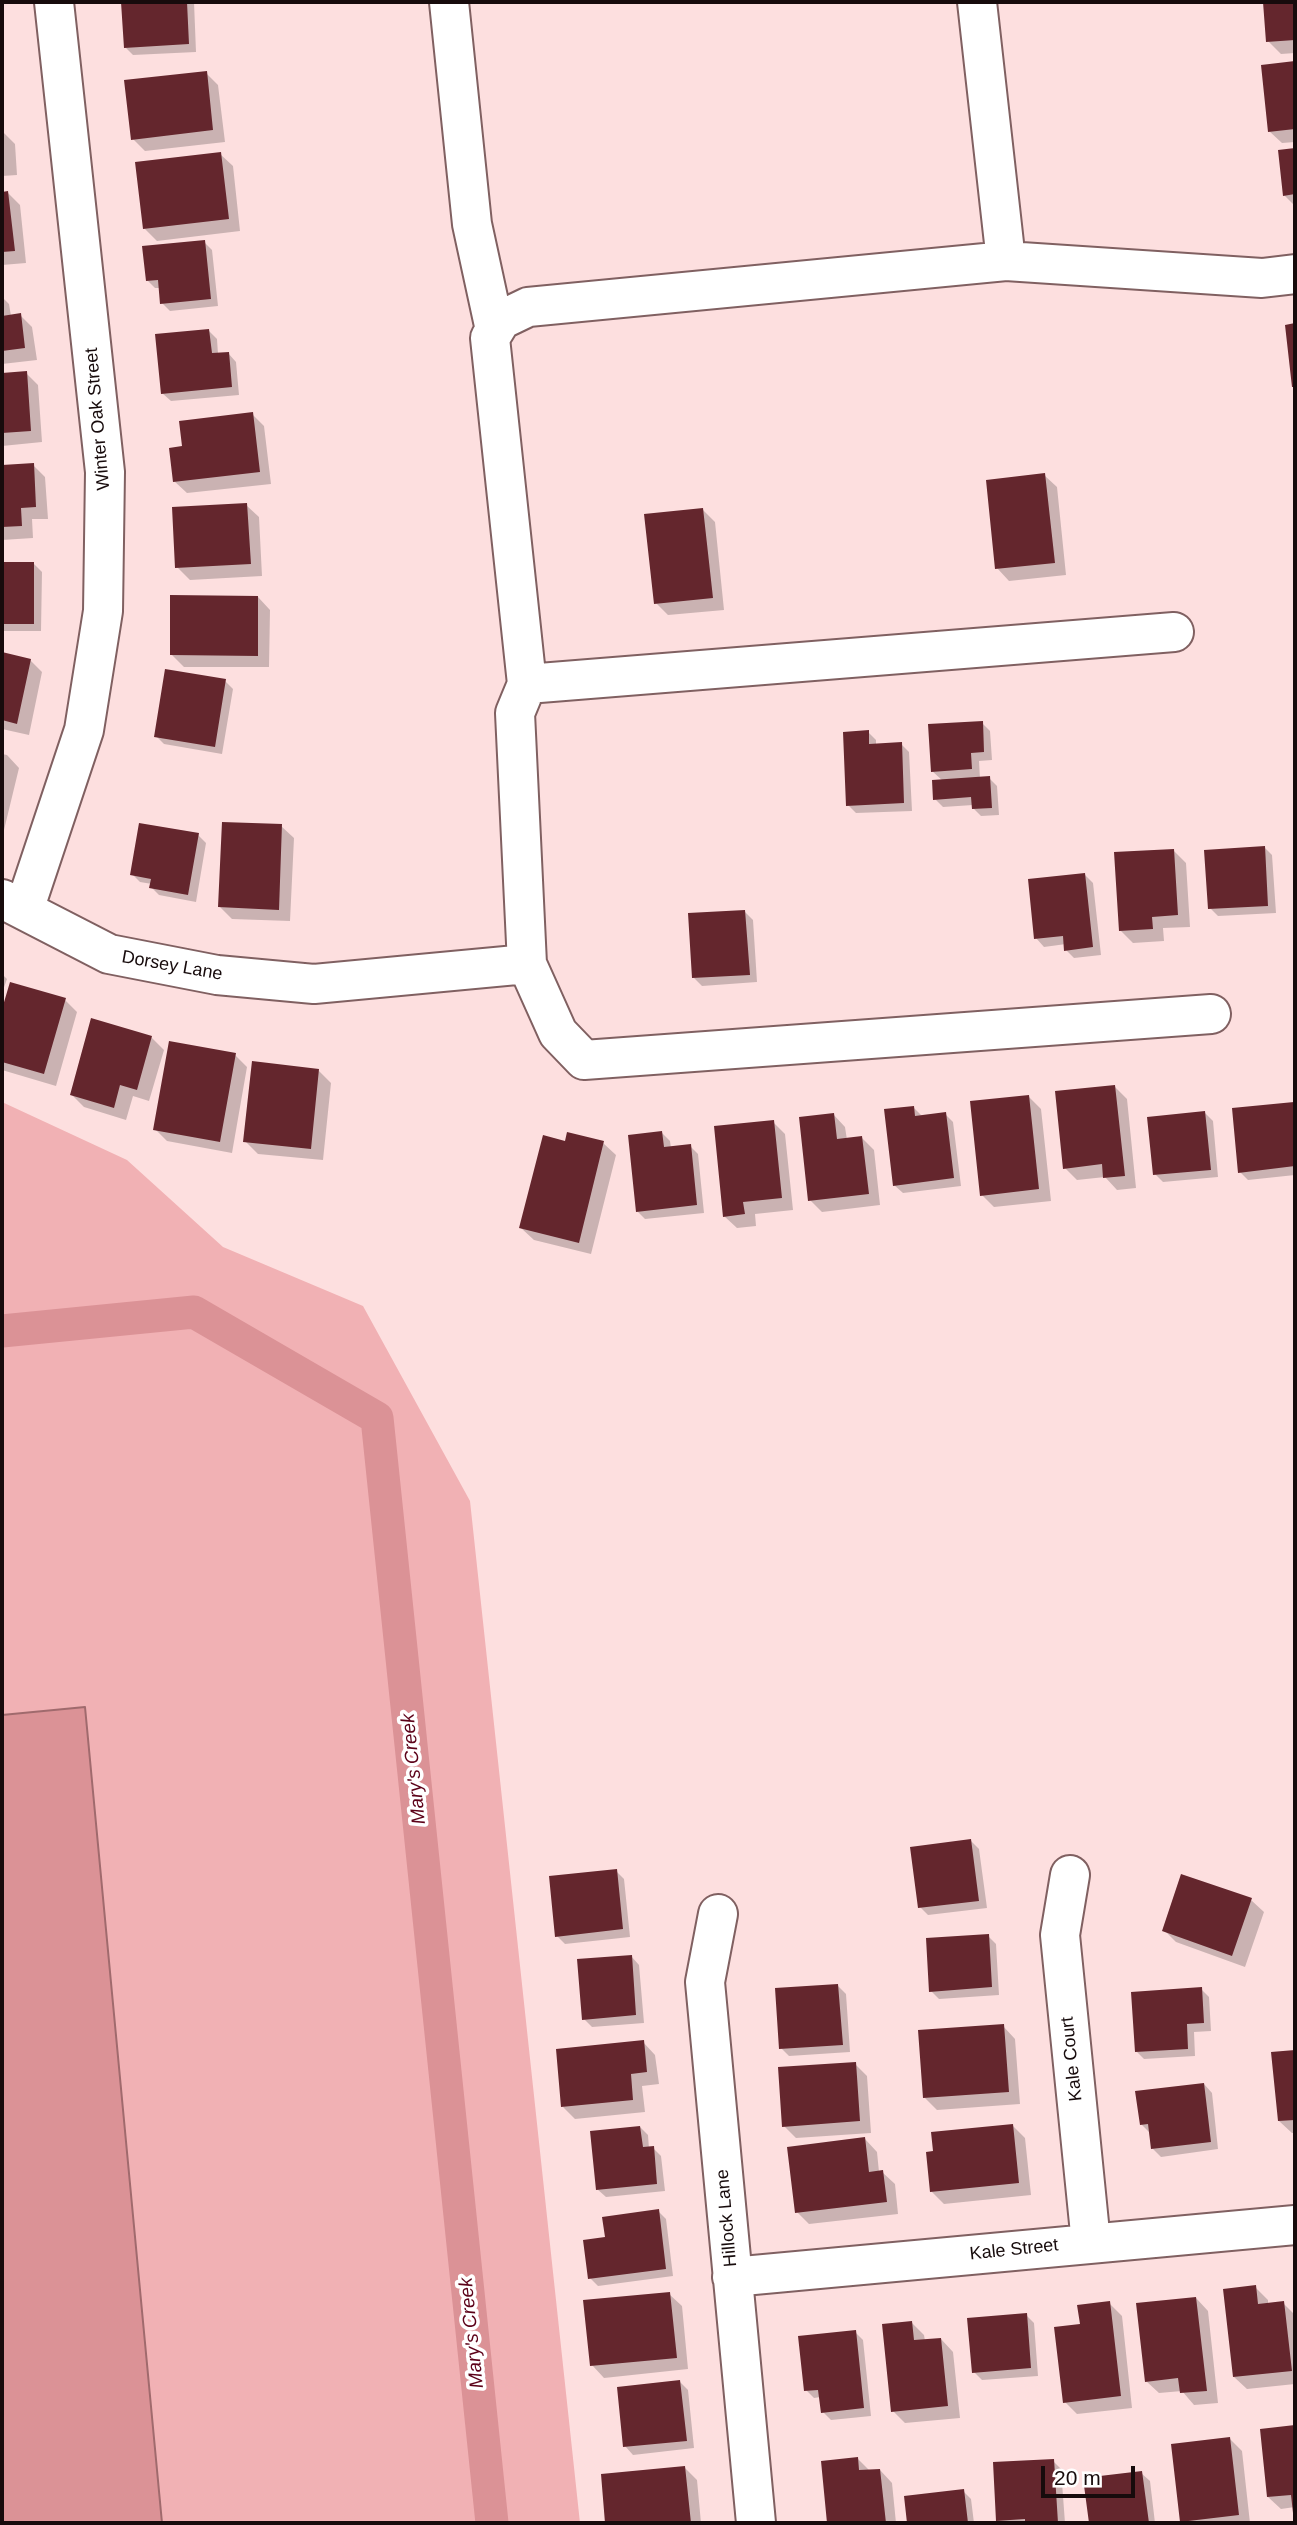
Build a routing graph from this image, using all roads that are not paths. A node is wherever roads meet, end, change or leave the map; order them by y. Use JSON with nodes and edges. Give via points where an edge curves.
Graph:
{"nodes":[{"id":1,"x":54,"y":2,"type":"edge"},
{"id":2,"x":450,"y":2,"type":"edge"},
{"id":3,"x":977,"y":2,"type":"edge"},
{"id":4,"x":1006,"y":261,"type":"junction"},
{"id":5,"x":1279,"y":276,"type":"edge"},
{"id":6,"x":495,"y":330,"type":"junction"},
{"id":7,"x":1174,"y":632,"type":"dead end"},
{"id":8,"x":527,"y":684,"type":"junction"},
{"id":9,"x":13,"y":905,"type":"edge"},
{"id":10,"x":527,"y":964,"type":"junction"},
{"id":11,"x":1211,"y":1014,"type":"dead end"},
{"id":12,"x":1070,"y":1875,"type":"dead end"},
{"id":13,"x":718,"y":1914,"type":"dead end"},
{"id":14,"x":1295,"y":2225,"type":"edge"},
{"id":15,"x":1091,"y":2243,"type":"junction"},
{"id":16,"x":732,"y":2277,"type":"junction"},
{"id":17,"x":756,"y":2523,"type":"edge"}],
"edges":[{"from":1,"to":9,"type":"street","name":"Winter Oak Street","via":[[106,472],[103,611],[84,730]]},
{"from":2,"to":6,"type":"street","via":[[472,224]]},
{"from":3,"to":4,"type":"street"},
{"from":4,"to":5,"type":"street"},
{"from":4,"to":6,"type":"street","via":[[528,307],[500,320]]},
{"from":6,"to":8,"type":"street","via":[[490,338]]},
{"from":7,"to":8,"type":"street"},
{"from":8,"to":10,"type":"street","via":[[515,713]]},
{"from":9,"to":10,"type":"street","name":"Dorsey Lane","via":[[109,954],[217,975],[314,984]]},
{"from":10,"to":11,"type":"street","via":[[558,1033],[584,1060]]},
{"from":12,"to":15,"type":"street","name":"Kale Court","via":[[1060,1934]]},
{"from":13,"to":16,"type":"street","name":"Hillock Lane","via":[[705,1982]]},
{"from":14,"to":15,"type":"street","name":"Kale Street"},
{"from":15,"to":16,"type":"street","name":"Kale Street"},
{"from":16,"to":17,"type":"street","name":"Hillock Lane"}]}
